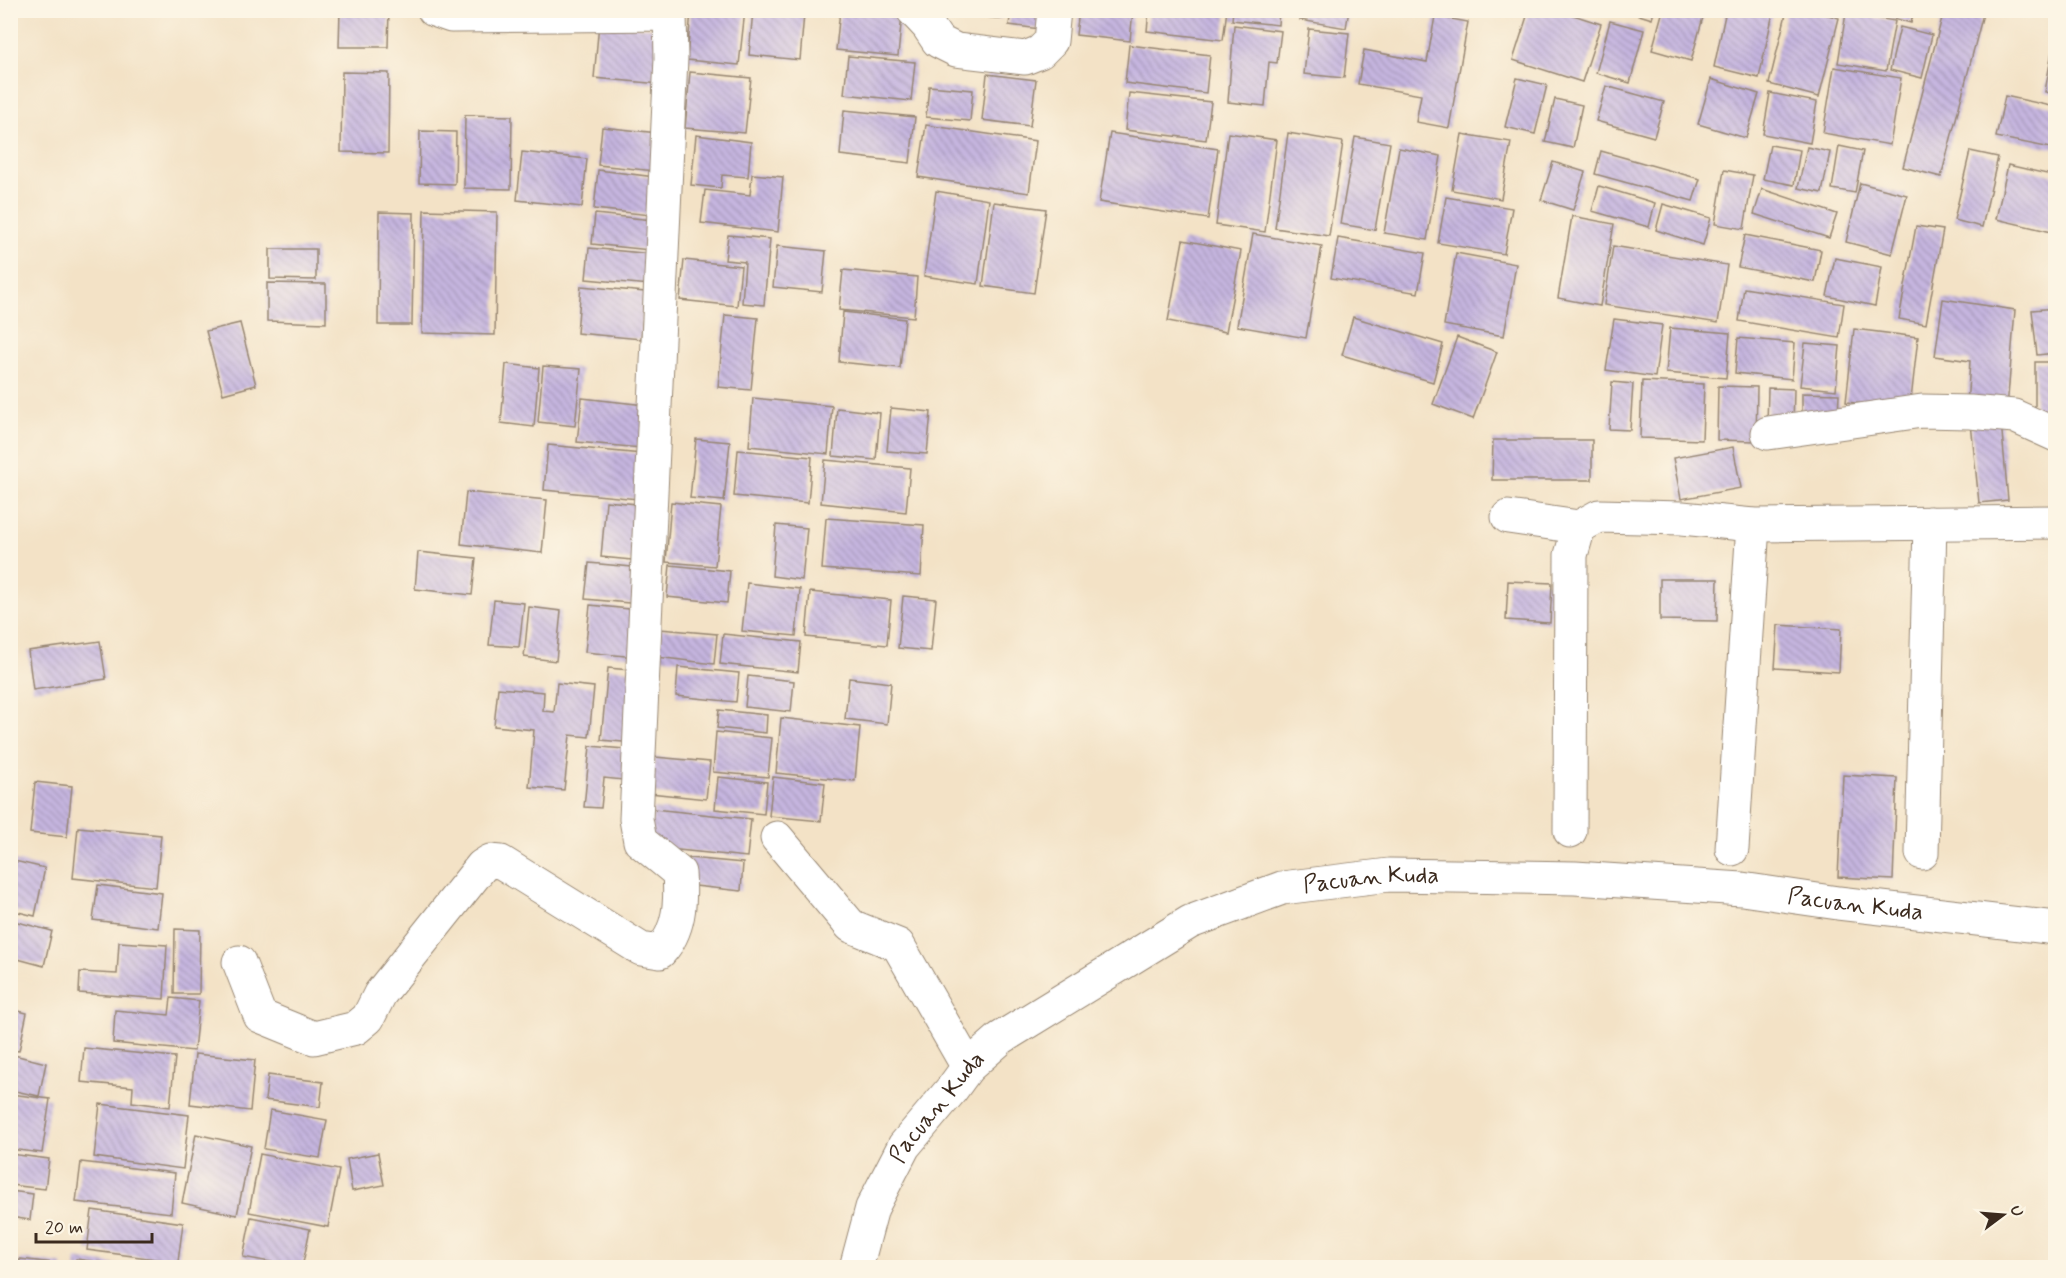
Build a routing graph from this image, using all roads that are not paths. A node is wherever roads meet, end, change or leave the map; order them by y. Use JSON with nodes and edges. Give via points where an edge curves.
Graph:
{"nodes":[{"id":1,"x":434,"y":10,"type":"edge"},
{"id":2,"x":913,"y":10,"type":"edge"},
{"id":3,"x":1054,"y":10,"type":"edge"},
{"id":4,"x":671,"y":12,"type":"edge"},
{"id":5,"x":1768,"y":433,"type":"dead end"},
{"id":6,"x":2055,"y":435,"type":"edge"},
{"id":7,"x":1508,"y":517,"type":"dead end"},
{"id":8,"x":2055,"y":522,"type":"edge"},
{"id":9,"x":1930,"y":523,"type":"junction"},
{"id":10,"x":1753,"y":525,"type":"junction"},
{"id":11,"x":1579,"y":527,"type":"junction"},
{"id":12,"x":1570,"y":831,"type":"dead end"},
{"id":13,"x":777,"y":838,"type":"dead end"},
{"id":14,"x":1732,"y":849,"type":"dead end"},
{"id":15,"x":1922,"y":853,"type":"dead end"},
{"id":16,"x":2055,"y":928,"type":"edge"},
{"id":17,"x":239,"y":962,"type":"dead end"},
{"id":18,"x":968,"y":1067,"type":"junction"},
{"id":19,"x":856,"y":1268,"type":"edge"}],
"edges":[{"from":1,"to":4,"type":"street","via":[[452,16]]},
{"from":2,"to":3,"type":"street","via":[[938,41],[956,50],[1025,58],[1040,52],[1051,41]]},
{"from":4,"to":17,"type":"street","via":[[636,819],[640,841],[679,873],[681,897],[675,931],[660,952],[641,949],[501,862],[490,861],[398,970],[380,993],[368,1018],[356,1028],[314,1038],[260,1016]]},
{"from":5,"to":6,"type":"street","via":[[1922,411],[2014,416]]},
{"from":7,"to":11,"type":"street"},
{"from":8,"to":9,"type":"street"},
{"from":9,"to":10,"type":"street"},
{"from":9,"to":15,"type":"street"},
{"from":10,"to":11,"type":"street","via":[[1599,516]]},
{"from":10,"to":14,"type":"street"},
{"from":11,"to":12,"type":"street","via":[[1571,555]]},
{"from":13,"to":18,"type":"street","via":[[851,926],[898,945]]},
{"from":16,"to":18,"type":"street","name":"Pacuan Kuda","via":[[1742,889],[1575,878],[1389,875],[1282,888],[1190,922],[1001,1038]]},
{"from":18,"to":19,"type":"street","name":"Pacuan Kuda","via":[[904,1146],[872,1208]]}]}
